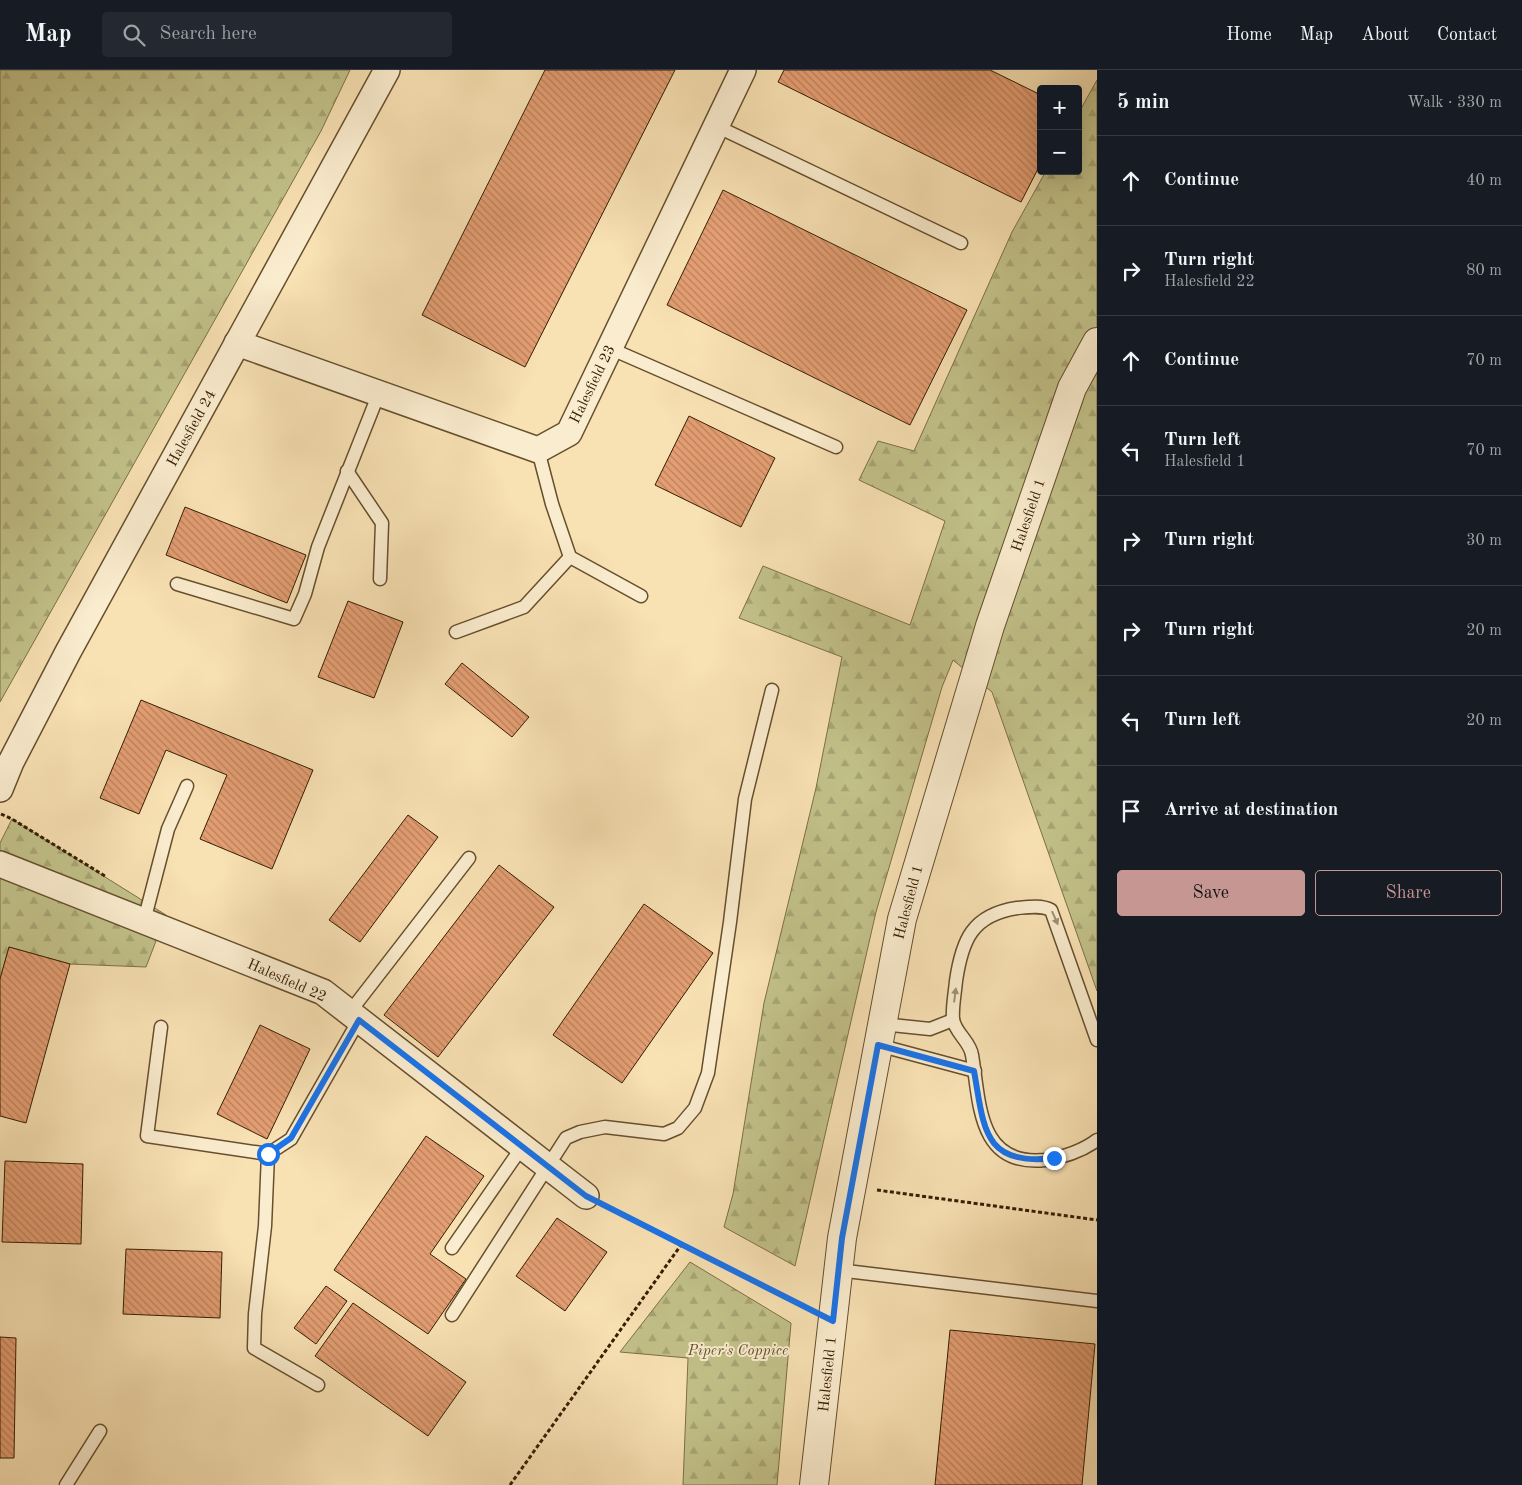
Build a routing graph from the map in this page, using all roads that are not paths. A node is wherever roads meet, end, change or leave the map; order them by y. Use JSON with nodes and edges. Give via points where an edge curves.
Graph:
{"nodes":[{"id":1,"x":387,"y":70,"type":"edge"},
{"id":2,"x":743,"y":70,"type":"edge"},
{"id":3,"x":716,"y":126,"type":"junction"},
{"id":4,"x":961,"y":243,"type":"dead end"},
{"id":5,"x":1097,"y":342,"type":"edge"},
{"id":6,"x":237,"y":343,"type":"junction"},
{"id":7,"x":609,"y":348,"type":"junction"},
{"id":8,"x":378,"y":393,"type":"junction"},
{"id":9,"x":836,"y":446,"type":"dead end"},
{"id":10,"x":538,"y":450,"type":"junction"},
{"id":11,"x":347,"y":472,"type":"junction"},
{"id":12,"x":570,"y":557,"type":"junction"},
{"id":13,"x":380,"y":579,"type":"dead end"},
{"id":14,"x":177,"y":584,"type":"dead end"},
{"id":15,"x":641,"y":596,"type":"dead end"},
{"id":16,"x":456,"y":632,"type":"dead end"},
{"id":17,"x":772,"y":690,"type":"dead end"},
{"id":18,"x":3,"y":782,"type":"edge"},
{"id":19,"x":187,"y":786,"type":"dead end"},
{"id":20,"x":469,"y":858,"type":"dead end"},
{"id":21,"x":0,"y":864,"type":"edge"},
{"id":22,"x":144,"y":921,"type":"junction"},
{"id":23,"x":354,"y":1016,"type":"junction"},
{"id":24,"x":953,"y":1020,"type":"junction"},
{"id":25,"x":161,"y":1027,"type":"dead end"},
{"id":26,"x":880,"y":1034,"type":"junction"},
{"id":27,"x":1097,"y":1040,"type":"edge"},
{"id":28,"x":974,"y":1071,"type":"junction"},
{"id":29,"x":1097,"y":1140,"type":"edge"},
{"id":30,"x":522,"y":1147,"type":"junction"},
{"id":31,"x":268,"y":1154,"type":"junction"},
{"id":32,"x":547,"y":1166,"type":"junction"},
{"id":33,"x":586,"y":1196,"type":"road end"},
{"id":34,"x":452,"y":1248,"type":"dead end"},
{"id":35,"x":838,"y":1270,"type":"junction"},
{"id":36,"x":1097,"y":1301,"type":"edge"},
{"id":37,"x":452,"y":1315,"type":"dead end"},
{"id":38,"x":318,"y":1385,"type":"dead end"},
{"id":39,"x":100,"y":1431,"type":"dead end"},
{"id":40,"x":66,"y":1485,"type":"edge"},
{"id":41,"x":814,"y":1485,"type":"edge"}],
"edges":[{"from":1,"to":6,"type":"street","name":"Halesfield 24"},
{"from":2,"to":3,"type":"street","name":"Halesfield 23"},
{"from":3,"to":4,"type":"lane"},
{"from":3,"to":7,"type":"street","name":"Halesfield 23"},
{"from":5,"to":26,"type":"street","name":"Halesfield 1","via":[[1072,388],[990,626],[902,919]]},
{"from":6,"to":8,"type":"street"},
{"from":6,"to":18,"type":"street","name":"Halesfield 24","via":[[73,643]]},
{"from":7,"to":9,"type":"lane"},
{"from":7,"to":10,"type":"street","name":"Halesfield 23","via":[[569,433]]},
{"from":8,"to":10,"type":"street"},
{"from":8,"to":11,"type":"lane"},
{"from":10,"to":12,"type":"lane"},
{"from":11,"to":13,"type":"lane","via":[[382,523]]},
{"from":11,"to":14,"type":"lane","via":[[294,619]]},
{"from":12,"to":15,"type":"lane"},
{"from":12,"to":16,"type":"lane","via":[[524,607]]},
{"from":17,"to":32,"type":"lane","via":[[746,799],[708,1073],[695,1108],[678,1128],[664,1134],[605,1127],[580,1132],[566,1138]]},
{"from":19,"to":22,"type":"lane","via":[[168,829]]},
{"from":20,"to":23,"type":"lane"},
{"from":21,"to":22,"type":"street","name":"Halesfield 22"},
{"from":22,"to":23,"type":"street","name":"Halesfield 22","via":[[323,992]]},
{"from":23,"to":30,"type":"street","name":"Halesfield 22"},
{"from":23,"to":31,"type":"lane","via":[[291,1138]]},
{"from":24,"to":26,"type":"lane","via":[[930,1029]]},
{"from":24,"to":27,"type":"lane","one_way":true,"via":[[960,954],[969,934],[985,919],[1004,911],[1042,907],[1054,915]]},
{"from":24,"to":28,"type":"lane","via":[[971,1049]]},
{"from":25,"to":31,"type":"lane","via":[[147,1136]]},
{"from":26,"to":28,"type":"lane"},
{"from":26,"to":35,"type":"street","name":"Halesfield 1"},
{"from":28,"to":29,"type":"lane","via":[[986,1131],[1006,1153],[1028,1160],[1054,1158],[1080,1151]]},
{"from":30,"to":32,"type":"street","name":"Halesfield 22"},
{"from":30,"to":34,"type":"lane"},
{"from":31,"to":38,"type":"lane","via":[[254,1348]]},
{"from":32,"to":33,"type":"street","name":"Halesfield 22"},
{"from":32,"to":37,"type":"lane"},
{"from":35,"to":36,"type":"lane"},
{"from":35,"to":41,"type":"street","name":"Halesfield 1"},
{"from":39,"to":40,"type":"lane"}]}
